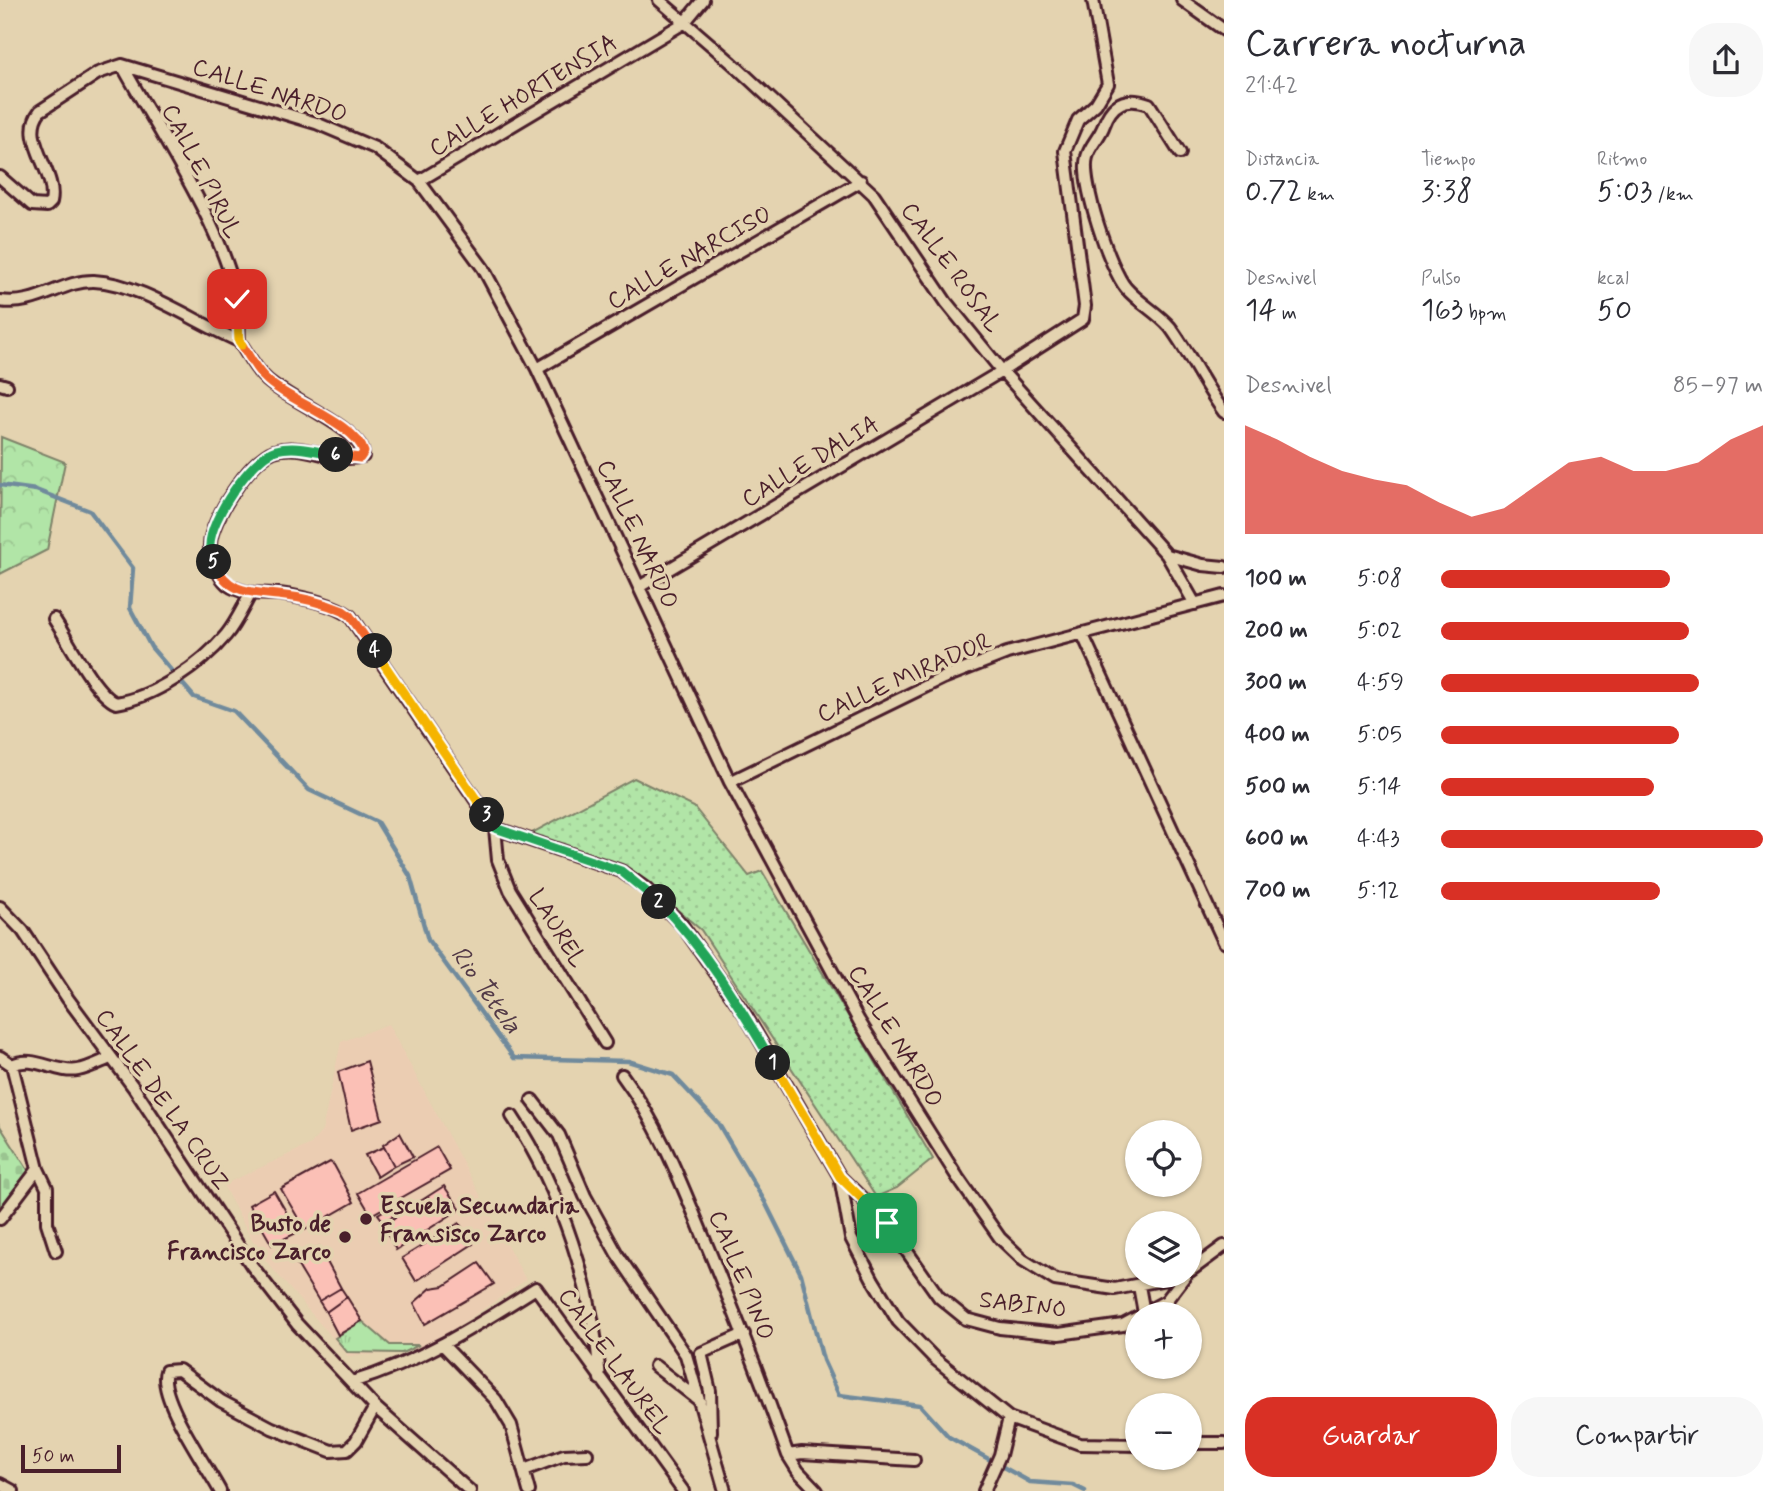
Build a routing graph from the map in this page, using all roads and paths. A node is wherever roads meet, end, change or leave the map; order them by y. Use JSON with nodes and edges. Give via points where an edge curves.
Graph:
{"nodes":[{"id":1,"x":659,"y":0,"type":"edge"},
{"id":2,"x":703,"y":0,"type":"edge"},
{"id":3,"x":1093,"y":0,"type":"edge"},
{"id":4,"x":1182,"y":0,"type":"edge"},
{"id":5,"x":684,"y":23,"type":"junction"},
{"id":6,"x":1224,"y":30,"type":"edge"},
{"id":7,"x":122,"y":65,"type":"junction"},
{"id":8,"x":1069,"y":135,"type":"junction"},
{"id":9,"x":1091,"y":146,"type":"junction"},
{"id":10,"x":1180,"y":153,"type":"dead end"},
{"id":11,"x":0,"y":177,"type":"edge"},
{"id":12,"x":419,"y":181,"type":"junction"},
{"id":13,"x":861,"y":181,"type":"junction"},
{"id":14,"x":0,"y":301,"type":"edge"},
{"id":15,"x":239,"y":341,"type":"junction"},
{"id":16,"x":537,"y":369,"type":"junction"},
{"id":17,"x":1002,"y":371,"type":"junction"},
{"id":18,"x":1224,"y":412,"type":"edge"},
{"id":19,"x":1167,"y":555,"type":"junction"},
{"id":20,"x":1224,"y":567,"type":"edge"},
{"id":21,"x":639,"y":587,"type":"junction"},
{"id":22,"x":251,"y":593,"type":"junction"},
{"id":23,"x":1224,"y":596,"type":"edge"},
{"id":24,"x":1195,"y":604,"type":"junction"},
{"id":25,"x":54,"y":619,"type":"dead end"},
{"id":26,"x":1082,"y":633,"type":"junction"},
{"id":27,"x":730,"y":782,"type":"junction"},
{"id":28,"x":495,"y":828,"type":"junction"},
{"id":29,"x":0,"y":907,"type":"edge"},
{"id":30,"x":1219,"y":922,"type":"edge"},
{"id":31,"x":1224,"y":942,"type":"edge"},
{"id":32,"x":605,"y":1043,"type":"dead end"},
{"id":33,"x":0,"y":1057,"type":"edge"},
{"id":34,"x":110,"y":1058,"type":"junction"},
{"id":35,"x":12,"y":1065,"type":"junction"},
{"id":36,"x":622,"y":1075,"type":"dead end"},
{"id":37,"x":532,"y":1100,"type":"dead end"},
{"id":38,"x":512,"y":1116,"type":"dead end"},
{"id":39,"x":38,"y":1169,"type":"junction"},
{"id":40,"x":840,"y":1177,"type":"junction"},
{"id":41,"x":0,"y":1219,"type":"edge"},
{"id":42,"x":1224,"y":1245,"type":"edge"},
{"id":43,"x":56,"y":1251,"type":"dead end"},
{"id":44,"x":1202,"y":1262,"type":"edge"},
{"id":45,"x":1125,"y":1288,"type":"edge"},
{"id":46,"x":1175,"y":1288,"type":"edge"},
{"id":47,"x":1164,"y":1302,"type":"edge"},
{"id":48,"x":1125,"y":1324,"type":"edge"},
{"id":49,"x":744,"y":1334,"type":"junction"},
{"id":50,"x":444,"y":1346,"type":"junction"},
{"id":51,"x":654,"y":1366,"type":"dead end"},
{"id":52,"x":600,"y":1379,"type":"junction"},
{"id":53,"x":352,"y":1382,"type":"junction"},
{"id":54,"x":700,"y":1401,"type":"junction"},
{"id":55,"x":375,"y":1407,"type":"junction"},
{"id":56,"x":1009,"y":1418,"type":"junction"},
{"id":57,"x":1202,"y":1443,"type":"edge"},
{"id":58,"x":1224,"y":1443,"type":"edge"},
{"id":59,"x":710,"y":1445,"type":"junction"},
{"id":60,"x":1125,"y":1445,"type":"edge"},
{"id":61,"x":587,"y":1454,"type":"dead end"},
{"id":62,"x":788,"y":1455,"type":"junction"},
{"id":63,"x":914,"y":1461,"type":"dead end"},
{"id":64,"x":524,"y":1470,"type":"junction"},
{"id":65,"x":0,"y":1484,"type":"edge"},
{"id":66,"x":987,"y":1488,"type":"edge"},
{"id":67,"x":13,"y":1491,"type":"edge"},
{"id":68,"x":220,"y":1491,"type":"edge"},
{"id":69,"x":470,"y":1491,"type":"edge"},
{"id":70,"x":529,"y":1491,"type":"edge"},
{"id":71,"x":683,"y":1491,"type":"edge"},
{"id":72,"x":725,"y":1491,"type":"edge"},
{"id":73,"x":817,"y":1491,"type":"edge"}],
"edges":[{"from":1,"to":5,"type":"street","name":"CALLE ROSAL"},
{"from":2,"to":5,"type":"street","name":"CALLE HORTENSIA"},
{"from":3,"to":8,"type":"street","via":[[1108,84]]},
{"from":4,"to":6,"type":"street"},
{"from":5,"to":12,"type":"street","name":"CALLE HORTENSIA"},
{"from":5,"to":13,"type":"street","name":"CALLE ROSAL"},
{"from":7,"to":11,"type":"street","via":[[98,73],[34,118],[34,135],[52,189],[47,206],[32,205]]},
{"from":7,"to":12,"type":"street","name":"CALLE NARDO","via":[[316,123],[375,148]]},
{"from":7,"to":15,"type":"street","name":"CALLE PIRUL","via":[[225,262],[237,299]]},
{"from":8,"to":9,"type":"street"},
{"from":8,"to":17,"type":"street","name":"CALLE DALIA","via":[[1065,151],[1086,315]]},
{"from":9,"to":10,"type":"street","via":[[1112,108],[1135,99],[1149,104]]},
{"from":9,"to":18,"type":"street","via":[[1086,180],[1124,286],[1172,331]]},
{"from":12,"to":16,"type":"street","name":"CALLE NARDO","via":[[483,268]]},
{"from":13,"to":16,"type":"street","name":"CALLE NARCISO"},
{"from":13,"to":17,"type":"street","name":"CALLE ROSAL","via":[[886,210],[946,302]]},
{"from":14,"to":15,"type":"street","via":[[35,300],[92,281],[137,293]]},
{"from":15,"to":22,"type":"street","via":[[264,378],[348,431],[364,452],[352,458],[297,448],[275,450],[241,479],[215,527],[210,550],[226,583]]},
{"from":16,"to":21,"type":"street","name":"CALLE NARDO"},
{"from":17,"to":19,"type":"street","name":"CALLE ROSAL"},
{"from":17,"to":21,"type":"street","name":"CALLE DALIA"},
{"from":19,"to":20,"type":"street"},
{"from":19,"to":24,"type":"street","name":"CALLE ROSAL"},
{"from":21,"to":27,"type":"street","name":"CALLE NARDO"},
{"from":22,"to":25,"type":"street","via":[[226,635],[202,658],[159,687],[116,703],[97,686]]},
{"from":22,"to":28,"type":"street","via":[[336,608],[350,616]]},
{"from":23,"to":24,"type":"street","name":"CALLE MIRADOR"},
{"from":24,"to":26,"type":"street","name":"CALLE MIRADOR"},
{"from":26,"to":27,"type":"street","name":"CALLE MIRADOR","via":[[1007,653],[943,678]]},
{"from":26,"to":30,"type":"street"},
{"from":27,"to":45,"type":"street","name":"CALLE NARDO","via":[[859,1021],[1000,1238],[1023,1260],[1055,1280]]},
{"from":28,"to":32,"type":"street","name":"LAUREL","via":[[498,860],[510,890]]},
{"from":28,"to":40,"type":"street","via":[[621,871],[682,925],[746,1016]]},
{"from":29,"to":34,"type":"street","name":"CALLE DE LA CRUZ","via":[[23,931]]},
{"from":30,"to":31,"type":"street"},
{"from":33,"to":35,"type":"street"},
{"from":34,"to":35,"type":"street","via":[[78,1070],[29,1061]]},
{"from":34,"to":53,"type":"street","name":"CALLE DE LA CRUZ","via":[[252,1266],[297,1324]]},
{"from":35,"to":39,"type":"street"},
{"from":36,"to":49,"type":"street","name":"CALLE PINO","via":[[639,1097],[676,1171]]},
{"from":37,"to":54,"type":"street","name":"CALLE LAUREL","via":[[559,1135],[617,1254],[686,1355]]},
{"from":38,"to":52,"type":"street","via":[[530,1142],[579,1266],[593,1318]]},
{"from":39,"to":41,"type":"street"},
{"from":39,"to":43,"type":"street","via":[[47,1188],[47,1223]]},
{"from":40,"to":48,"type":"street","name":"SABINO","via":[[887,1223],[939,1297],[966,1319],[1059,1334]]},
{"from":40,"to":56,"type":"street","via":[[851,1238],[898,1321],[934,1358]]},
{"from":42,"to":44,"type":"street"},
{"from":46,"to":47,"type":"street"},
{"from":49,"to":59,"type":"street","via":[[701,1353],[711,1397]]},
{"from":49,"to":62,"type":"street","name":"CALLE PINO"},
{"from":50,"to":52,"type":"street","name":"CALLE LAUREL","via":[[536,1289]]},
{"from":50,"to":53,"type":"street","name":"CALLE LAUREL"},
{"from":50,"to":64,"type":"street","via":[[496,1400],[511,1424]]},
{"from":51,"to":54,"type":"street"},
{"from":52,"to":71,"type":"street","name":"CALLE LAUREL"},
{"from":53,"to":55,"type":"street","name":"CALLE DE LA CRUZ"},
{"from":54,"to":59,"type":"street","name":"CALLE LAUREL"},
{"from":55,"to":68,"type":"street","via":[[356,1441],[339,1451],[272,1428],[220,1401],[173,1368],[166,1371],[163,1379],[191,1446]]},
{"from":55,"to":69,"type":"street","name":"CALLE DE LA CRUZ"},
{"from":56,"to":60,"type":"street","via":[[1080,1444]]},
{"from":56,"to":66,"type":"street"},
{"from":57,"to":58,"type":"street"},
{"from":59,"to":72,"type":"street","name":"CALLE LAUREL"},
{"from":61,"to":64,"type":"street","via":[[564,1455]]},
{"from":62,"to":63,"type":"street"},
{"from":62,"to":73,"type":"street","name":"CALLE PINO"},
{"from":64,"to":70,"type":"street"},
{"from":65,"to":67,"type":"street"}]}
